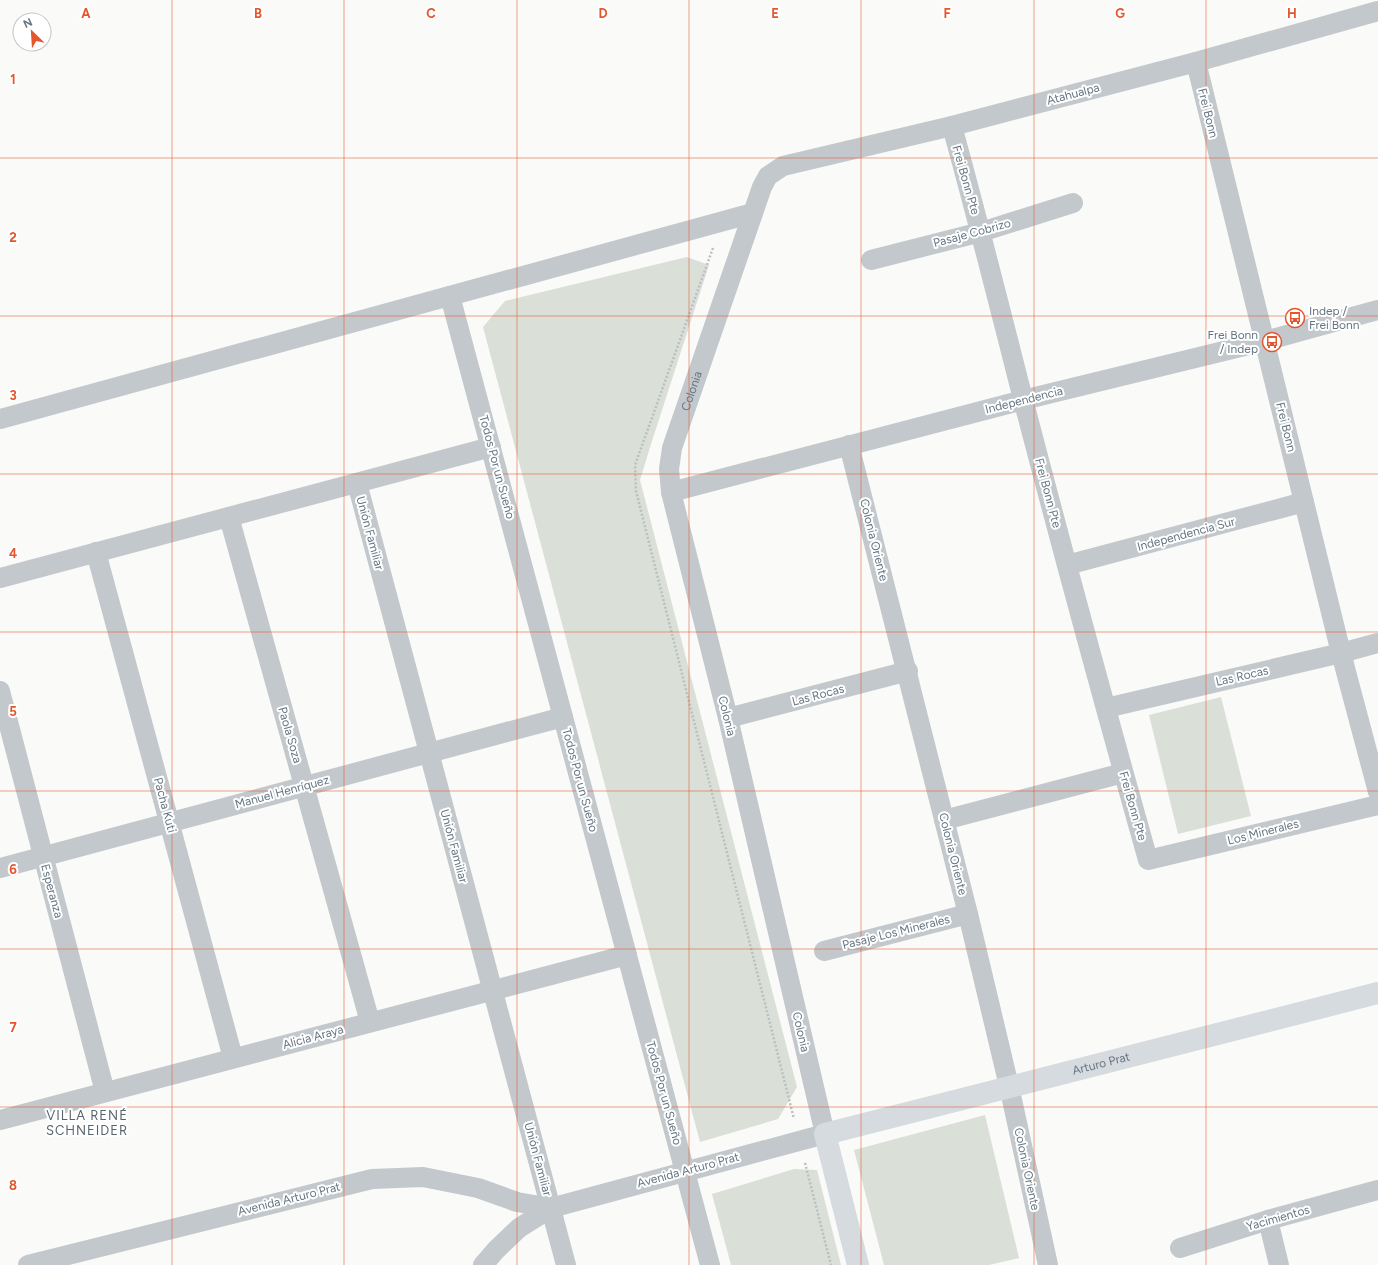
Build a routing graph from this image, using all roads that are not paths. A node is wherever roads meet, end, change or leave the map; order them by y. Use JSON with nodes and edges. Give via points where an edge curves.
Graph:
{"nodes":[{"id":1,"x":1377,"y":15,"type":"edge"},
{"id":2,"x":1196,"y":62,"type":"junction"},
{"id":3,"x":952,"y":126,"type":"junction"},
{"id":4,"x":768,"y":176,"type":"joint"},
{"id":5,"x":1073,"y":203,"type":"dead end"},
{"id":6,"x":753,"y":213,"type":"junction"},
{"id":7,"x":981,"y":232,"type":"junction"},
{"id":8,"x":871,"y":260,"type":"dead end"},
{"id":9,"x":450,"y":296,"type":"junction"},
{"id":10,"x":1378,"y":310,"type":"edge"},
{"id":11,"x":1265,"y":341,"type":"junction"},
{"id":12,"x":1023,"y":400,"type":"junction"},
{"id":13,"x":0,"y":419,"type":"edge"},
{"id":14,"x":849,"y":445,"type":"junction"},
{"id":15,"x":491,"y":447,"type":"junction"},
{"id":16,"x":357,"y":483,"type":"junction"},
{"id":17,"x":671,"y":492,"type":"junction"},
{"id":18,"x":1304,"y":502,"type":"junction"},
{"id":19,"x":229,"y":517,"type":"junction"},
{"id":20,"x":96,"y":552,"type":"junction"},
{"id":21,"x":1067,"y":565,"type":"junction"},
{"id":22,"x":0,"y":578,"type":"edge"},
{"id":23,"x":1378,"y":643,"type":"edge"},
{"id":24,"x":1341,"y":653,"type":"junction"},
{"id":25,"x":908,"y":672,"type":"junction"},
{"id":26,"x":0,"y":691,"type":"edge"},
{"id":27,"x":1106,"y":708,"type":"junction"},
{"id":28,"x":563,"y":717,"type":"junction"},
{"id":29,"x":728,"y":718,"type":"junction"},
{"id":30,"x":429,"y":753,"type":"junction"},
{"id":31,"x":1123,"y":773,"type":"junction"},
{"id":32,"x":304,"y":786,"type":"junction"},
{"id":33,"x":1378,"y":792,"type":"edge"},
{"id":34,"x":1378,"y":804,"type":"edge"},
{"id":35,"x":944,"y":820,"type":"junction"},
{"id":36,"x":169,"y":823,"type":"junction"},
{"id":37,"x":43,"y":856,"type":"junction"},
{"id":38,"x":1148,"y":860,"type":"joint"},
{"id":39,"x":0,"y":868,"type":"edge"},
{"id":40,"x":968,"y":914,"type":"junction"},
{"id":41,"x":824,"y":951,"type":"dead end"},
{"id":42,"x":627,"y":955,"type":"junction"},
{"id":43,"x":492,"y":990,"type":"junction"},
{"id":44,"x":1378,"y":993,"type":"edge"},
{"id":45,"x":370,"y":1022,"type":"junction"},
{"id":46,"x":233,"y":1058,"type":"junction"},
{"id":47,"x":1009,"y":1086,"type":"junction"},
{"id":48,"x":105,"y":1092,"type":"junction"},
{"id":49,"x":0,"y":1120,"type":"edge"},
{"id":50,"x":825,"y":1134,"type":"junction"},
{"id":51,"x":685,"y":1171,"type":"junction"},
{"id":52,"x":1378,"y":1190,"type":"edge"},
{"id":53,"x":551,"y":1208,"type":"junction"},
{"id":54,"x":1268,"y":1220,"type":"junction"},
{"id":55,"x":1180,"y":1248,"type":"dead end"},
{"id":56,"x":28,"y":1265,"type":"edge"},
{"id":57,"x":483,"y":1265,"type":"edge"},
{"id":58,"x":566,"y":1265,"type":"edge"},
{"id":59,"x":710,"y":1265,"type":"edge"},
{"id":60,"x":858,"y":1265,"type":"edge"},
{"id":61,"x":1048,"y":1265,"type":"edge"},
{"id":62,"x":1279,"y":1265,"type":"edge"}],
"edges":[{"from":1,"to":2,"type":"street","name":"Atahualpa"},
{"from":2,"to":3,"type":"street","name":"Atahualpa"},
{"from":2,"to":11,"type":"street","name":"Frei Bonn"},
{"from":3,"to":4,"type":"street","name":"Atahualpa","via":[[783,166]]},
{"from":3,"to":7,"type":"street","name":"Frei Bonn Pte"},
{"from":4,"to":6,"type":"street","name":"Colonia"},
{"from":5,"to":7,"type":"street","name":"Pasaje Cobrizo"},
{"from":6,"to":9,"type":"street"},
{"from":6,"to":17,"type":"street","name":"Colonia","via":[[672,448],[669,469]]},
{"from":7,"to":8,"type":"street","name":"Pasaje Cobrizo"},
{"from":7,"to":12,"type":"street","name":"Frei Bonn Pte"},
{"from":9,"to":13,"type":"street"},
{"from":9,"to":15,"type":"street","name":"Todos Por un Sueño"},
{"from":10,"to":11,"type":"street","name":"Independencia"},
{"from":11,"to":12,"type":"street","name":"Independencia"},
{"from":11,"to":18,"type":"street","name":"Frei Bonn"},
{"from":12,"to":14,"type":"street","name":"Independencia"},
{"from":12,"to":21,"type":"street","name":"Frei Bonn Pte"},
{"from":14,"to":17,"type":"street","name":"Independencia"},
{"from":14,"to":25,"type":"street","name":"Colonia Oriente"},
{"from":15,"to":16,"type":"street"},
{"from":15,"to":28,"type":"street","name":"Todos Por un Sueño"},
{"from":16,"to":19,"type":"street"},
{"from":16,"to":30,"type":"street","name":"Unión Familiar"},
{"from":17,"to":29,"type":"street","name":"Colonia"},
{"from":18,"to":21,"type":"street","name":"Independencia Sur"},
{"from":18,"to":24,"type":"street","name":"Frei Bonn"},
{"from":19,"to":20,"type":"street"},
{"from":19,"to":32,"type":"street","name":"Paola Soza"},
{"from":20,"to":22,"type":"street"},
{"from":20,"to":36,"type":"street","name":"Pacha Kuti"},
{"from":21,"to":27,"type":"street","name":"Frei Bonn Pte"},
{"from":23,"to":24,"type":"street","name":"Las Rocas"},
{"from":24,"to":27,"type":"street","name":"Las Rocas"},
{"from":24,"to":33,"type":"street","name":"Frei Bonn"},
{"from":25,"to":29,"type":"street","name":"Las Rocas"},
{"from":25,"to":35,"type":"street","name":"Colonia Oriente"},
{"from":26,"to":37,"type":"street","name":"Esperanza"},
{"from":27,"to":31,"type":"street","name":"Frei Bonn Pte"},
{"from":28,"to":30,"type":"street","name":"Manuel Henríquez"},
{"from":28,"to":42,"type":"street","name":"Todos Por un Sueño"},
{"from":29,"to":50,"type":"street","name":"Colonia"},
{"from":30,"to":32,"type":"street","name":"Manuel Henríquez"},
{"from":30,"to":43,"type":"street","name":"Unión Familiar"},
{"from":31,"to":35,"type":"street"},
{"from":31,"to":38,"type":"street","name":"Frei Bonn Pte"},
{"from":32,"to":36,"type":"street","name":"Manuel Henríquez"},
{"from":32,"to":45,"type":"street","name":"Paola Soza"},
{"from":34,"to":38,"type":"street","name":"Los Minerales"},
{"from":35,"to":40,"type":"street","name":"Colonia Oriente"},
{"from":36,"to":37,"type":"street","name":"Manuel Henríquez"},
{"from":36,"to":46,"type":"street","name":"Pacha Kuti"},
{"from":37,"to":39,"type":"street","name":"Manuel Henríquez"},
{"from":37,"to":48,"type":"street","name":"Esperanza"},
{"from":40,"to":41,"type":"street","name":"Pasaje Los Minerales"},
{"from":40,"to":47,"type":"street","name":"Colonia Oriente"},
{"from":42,"to":43,"type":"street","name":"Alicia Araya"},
{"from":42,"to":51,"type":"street","name":"Todos Por un Sueño"},
{"from":43,"to":45,"type":"street","name":"Alicia Araya"},
{"from":43,"to":53,"type":"street","name":"Unión Familiar"},
{"from":44,"to":47,"type":"street","name":"Arturo Prat"},
{"from":45,"to":46,"type":"street","name":"Alicia Araya"},
{"from":46,"to":48,"type":"street","name":"Alicia Araya"},
{"from":47,"to":50,"type":"street","name":"Arturo Prat"},
{"from":47,"to":61,"type":"street","name":"Colonia Oriente"},
{"from":48,"to":49,"type":"street","name":"Alicia Araya"},
{"from":50,"to":51,"type":"street","name":"Avenida Arturo Prat"},
{"from":50,"to":60,"type":"street","name":"Colonia"},
{"from":51,"to":53,"type":"street","name":"Avenida Arturo Prat"},
{"from":51,"to":59,"type":"street","name":"Todos Por un Sueño"},
{"from":52,"to":54,"type":"street","name":"Yacimientos"},
{"from":53,"to":56,"type":"street","name":"Avenida Arturo Prat","via":[[517,1202],[478,1188],[423,1177],[372,1179]]},
{"from":53,"to":57,"type":"street","name":"Avenida Arturo Prat","via":[[518,1228]]},
{"from":53,"to":58,"type":"street","name":"Unión Familiar"},
{"from":54,"to":55,"type":"street","name":"Yacimientos"},
{"from":54,"to":62,"type":"street"}]}
